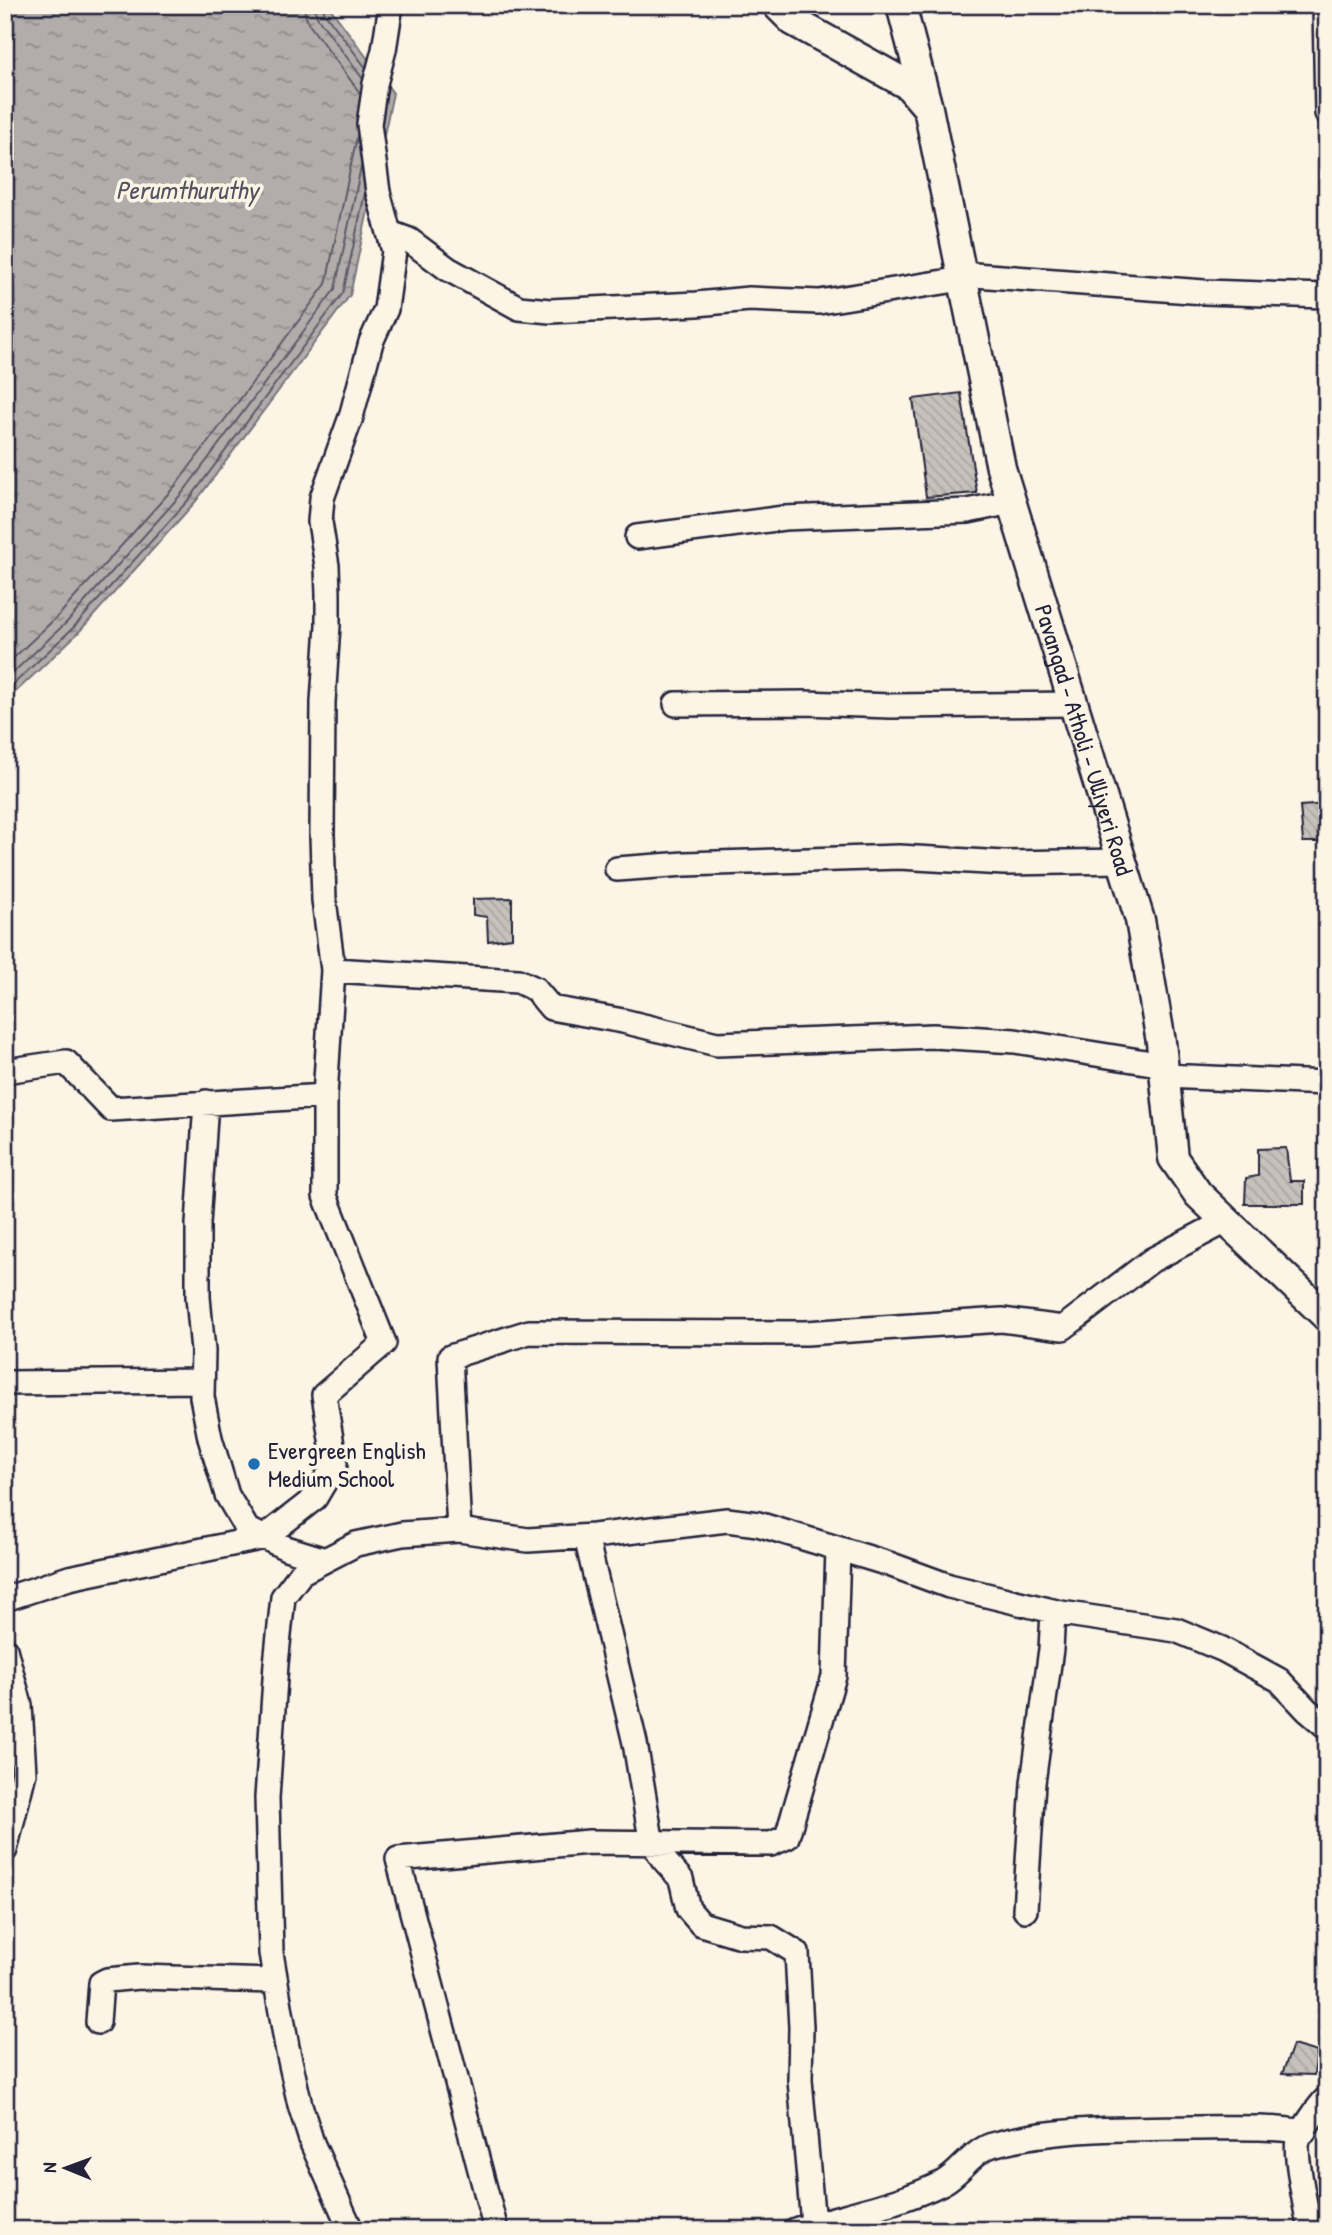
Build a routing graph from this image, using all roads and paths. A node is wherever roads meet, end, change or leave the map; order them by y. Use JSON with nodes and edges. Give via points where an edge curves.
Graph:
{"nodes":[{"id":1,"x":391,"y":5,"type":"edge"},
{"id":2,"x":777,"y":5,"type":"edge"},
{"id":3,"x":901,"y":5,"type":"edge"},
{"id":4,"x":1325,"y":5,"type":"edge"},
{"id":5,"x":928,"y":108,"type":"junction"},
{"id":6,"x":1327,"y":113,"type":"edge"},
{"id":7,"x":390,"y":233,"type":"junction"},
{"id":8,"x":962,"y":277,"type":"junction"},
{"id":9,"x":1327,"y":296,"type":"edge"},
{"id":10,"x":1012,"y":502,"type":"junction"},
{"id":11,"x":637,"y":537,"type":"dead end"},
{"id":12,"x":676,"y":704,"type":"dead end"},
{"id":13,"x":1074,"y":704,"type":"junction"},
{"id":14,"x":1122,"y":861,"type":"junction"},
{"id":15,"x":617,"y":869,"type":"dead end"},
{"id":16,"x":333,"y":970,"type":"junction"},
{"id":17,"x":1164,"y":1070,"type":"junction"},
{"id":18,"x":5,"y":1071,"type":"edge"},
{"id":19,"x":1327,"y":1083,"type":"edge"},
{"id":20,"x":325,"y":1096,"type":"junction"},
{"id":21,"x":206,"y":1102,"type":"junction"},
{"id":22,"x":1226,"y":1221,"type":"junction"},
{"id":23,"x":1327,"y":1317,"type":"edge"},
{"id":24,"x":202,"y":1381,"type":"junction"},
{"id":25,"x":5,"y":1383,"type":"edge"},
{"id":26,"x":459,"y":1530,"type":"junction"},
{"id":27,"x":586,"y":1536,"type":"junction"},
{"id":28,"x":265,"y":1537,"type":"junction"},
{"id":29,"x":838,"y":1549,"type":"junction"},
{"id":30,"x":325,"y":1560,"type":"junction"},
{"id":31,"x":5,"y":1595,"type":"edge"},
{"id":32,"x":1054,"y":1612,"type":"junction"},
{"id":33,"x":5,"y":1649,"type":"edge"},
{"id":34,"x":1327,"y":1727,"type":"edge"},
{"id":35,"x":15,"y":1776,"type":"edge"},
{"id":36,"x":653,"y":1843,"type":"junction"},
{"id":37,"x":5,"y":1850,"type":"edge"},
{"id":38,"x":1025,"y":1910,"type":"dead end"},
{"id":39,"x":275,"y":1980,"type":"junction"},
{"id":40,"x":98,"y":2022,"type":"dead end"},
{"id":41,"x":1327,"y":2098,"type":"edge"},
{"id":42,"x":1304,"y":2132,"type":"junction"},
{"id":43,"x":1314,"y":2219,"type":"edge"},
{"id":44,"x":804,"y":2227,"type":"edge"},
{"id":45,"x":351,"y":2230,"type":"edge"},
{"id":46,"x":496,"y":2230,"type":"edge"}],
"edges":[{"from":1,"to":7,"type":"street","via":[[369,124],[378,192]]},
{"from":2,"to":5,"type":"main road","via":[[793,21],[908,85]]},
{"from":3,"to":5,"type":"main road","name":"Pavangad - Atholi - Ulliyeri Road"},
{"from":4,"to":6,"type":"street"},
{"from":5,"to":8,"type":"main road","name":"Pavangad - Atholi - Ulliyeri Road"},
{"from":7,"to":8,"type":"street","via":[[519,308],[550,311],[749,299],[819,302]]},
{"from":7,"to":16,"type":"street","via":[[394,251],[386,309],[371,342],[322,498],[320,522],[328,594],[322,739],[324,900]]},
{"from":8,"to":9,"type":"street"},
{"from":8,"to":10,"type":"main road","name":"Pavangad - Atholi - Ulliyeri Road"},
{"from":10,"to":11,"type":"street","via":[[968,511],[784,518]]},
{"from":10,"to":13,"type":"main road","name":"Pavangad - Atholi - Ulliyeri Road"},
{"from":12,"to":13,"type":"street"},
{"from":13,"to":14,"type":"main road","name":"Pavangad - Atholi - Ulliyeri Road"},
{"from":14,"to":15,"type":"street","via":[[1004,863],[899,857]]},
{"from":14,"to":17,"type":"main road","name":"Pavangad - Atholi - Ulliyeri Road","via":[[1140,920]]},
{"from":16,"to":17,"type":"street","via":[[518,981],[536,989],[551,1008],[716,1044],[933,1036],[1014,1041]]},
{"from":16,"to":20,"type":"street"},
{"from":17,"to":19,"type":"street"},
{"from":17,"to":22,"type":"main road","name":"Pavangad - Atholi - Ulliyeri Road","via":[[1173,1158],[1198,1194]]},
{"from":18,"to":21,"type":"street","via":[[66,1062],[111,1109]]},
{"from":20,"to":21,"type":"street"},
{"from":20,"to":28,"type":"street","via":[[325,1196],[384,1343],[324,1395],[335,1464],[314,1498]]},
{"from":21,"to":24,"type":"street","via":[[198,1224]]},
{"from":22,"to":23,"type":"main road","name":"Pavangad - Atholi - Ulliyeri Road"},
{"from":22,"to":26,"type":"street","via":[[1152,1260],[1063,1328],[1002,1320],[806,1333],[529,1332],[450,1357]]},
{"from":24,"to":25,"type":"street"},
{"from":24,"to":28,"type":"street","via":[[227,1495],[247,1529]]},
{"from":26,"to":27,"type":"street","via":[[528,1540]]},
{"from":26,"to":30,"type":"street","via":[[402,1534],[356,1544]]},
{"from":27,"to":29,"type":"street","via":[[727,1520],[758,1524]]},
{"from":27,"to":36,"type":"street","via":[[635,1743]]},
{"from":28,"to":30,"type":"street"},
{"from":28,"to":31,"type":"street"},
{"from":29,"to":32,"type":"street","via":[[949,1586]]},
{"from":29,"to":36,"type":"street","via":[[834,1676],[787,1837],[771,1844]]},
{"from":30,"to":39,"type":"street","via":[[302,1572],[283,1597],[267,1798]]},
{"from":32,"to":34,"type":"street","via":[[1175,1630],[1222,1649],[1279,1680]]},
{"from":32,"to":38,"type":"street","via":[[1033,1783]]},
{"from":33,"to":35,"type":"street","via":[[20,1705]]},
{"from":35,"to":37,"type":"street"},
{"from":36,"to":44,"type":"street","via":[[681,1879],[688,1909],[701,1924],[741,1936],[771,1937],[797,1953]]},
{"from":36,"to":46,"type":"street","via":[[589,1842],[398,1859]]},
{"from":39,"to":40,"type":"street","via":[[139,1976],[107,1980],[102,1983]]},
{"from":39,"to":45,"type":"street","via":[[300,2105]]},
{"from":41,"to":42,"type":"street"},
{"from":42,"to":43,"type":"street","via":[[1297,2142]]},
{"from":42,"to":44,"type":"street","via":[[1278,2127],[1134,2129],[1021,2139],[978,2152],[945,2182],[916,2194]]}]}
